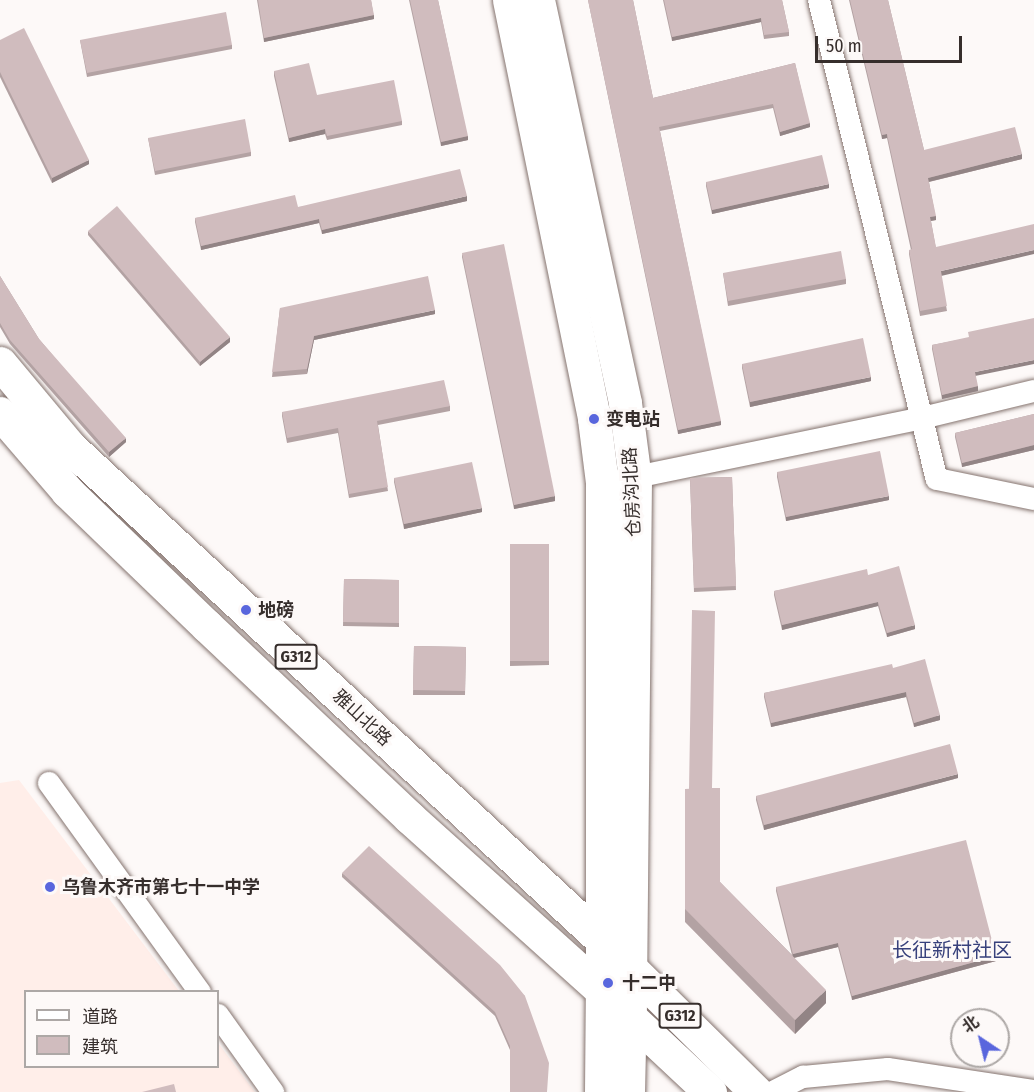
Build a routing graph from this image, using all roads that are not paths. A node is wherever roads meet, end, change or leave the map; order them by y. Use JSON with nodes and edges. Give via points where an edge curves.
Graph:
{"nodes":[{"id":1,"x":509,"y":0,"type":"edge"},
{"id":2,"x":538,"y":0,"type":"edge"},
{"id":3,"x":819,"y":0,"type":"edge"},
{"id":4,"x":0,"y":363,"type":"edge"},
{"id":5,"x":1034,"y":391,"type":"edge"},
{"id":6,"x":0,"y":414,"type":"edge"},
{"id":7,"x":922,"y":418,"type":"junction"},
{"id":8,"x":635,"y":479,"type":"junction"},
{"id":9,"x":602,"y":483,"type":"junction"},
{"id":10,"x":1034,"y":499,"type":"edge"},
{"id":11,"x":49,"y":783,"type":"dead end"},
{"id":12,"x":616,"y":979,"type":"junction"},
{"id":13,"x":199,"y":990,"type":"edge"},
{"id":14,"x":219,"y":1016,"type":"edge"},
{"id":15,"x":1034,"y":1091,"type":"edge"},
{"id":16,"x":273,"y":1092,"type":"edge"},
{"id":17,"x":601,"y":1092,"type":"edge"},
{"id":18,"x":628,"y":1092,"type":"edge"},
{"id":19,"x":710,"y":1092,"type":"edge"},
{"id":20,"x":756,"y":1092,"type":"edge"},
{"id":21,"x":773,"y":1092,"type":"edge"}],
"edges":[{"from":1,"to":9,"type":"main road","name":"仓房沟北路","via":[[594,419]]},
{"from":2,"to":8,"type":"main road","name":"仓房沟北路","via":[[625,403]]},
{"from":3,"to":7,"type":"street"},
{"from":4,"to":12,"type":"main road","name":"雅山北路","number":"G312","via":[[70,447]]},
{"from":5,"to":7,"type":"street"},
{"from":6,"to":12,"type":"main road","number":"G312","via":[[68,491],[409,817]]},
{"from":7,"to":8,"type":"street"},
{"from":7,"to":10,"type":"street","via":[[937,479]]},
{"from":8,"to":9,"type":"street"},
{"from":8,"to":12,"type":"main road","name":"仓房沟北路"},
{"from":9,"to":12,"type":"main road","name":"仓房沟北路"},
{"from":11,"to":13,"type":"street"},
{"from":12,"to":17,"type":"main road"},
{"from":12,"to":18,"type":"main road"},
{"from":12,"to":19,"type":"main road","number":"G312"},
{"from":12,"to":20,"type":"main road","number":"G312"},
{"from":14,"to":16,"type":"street"},
{"from":15,"to":21,"type":"street","via":[[888,1069],[803,1077]]}]}
